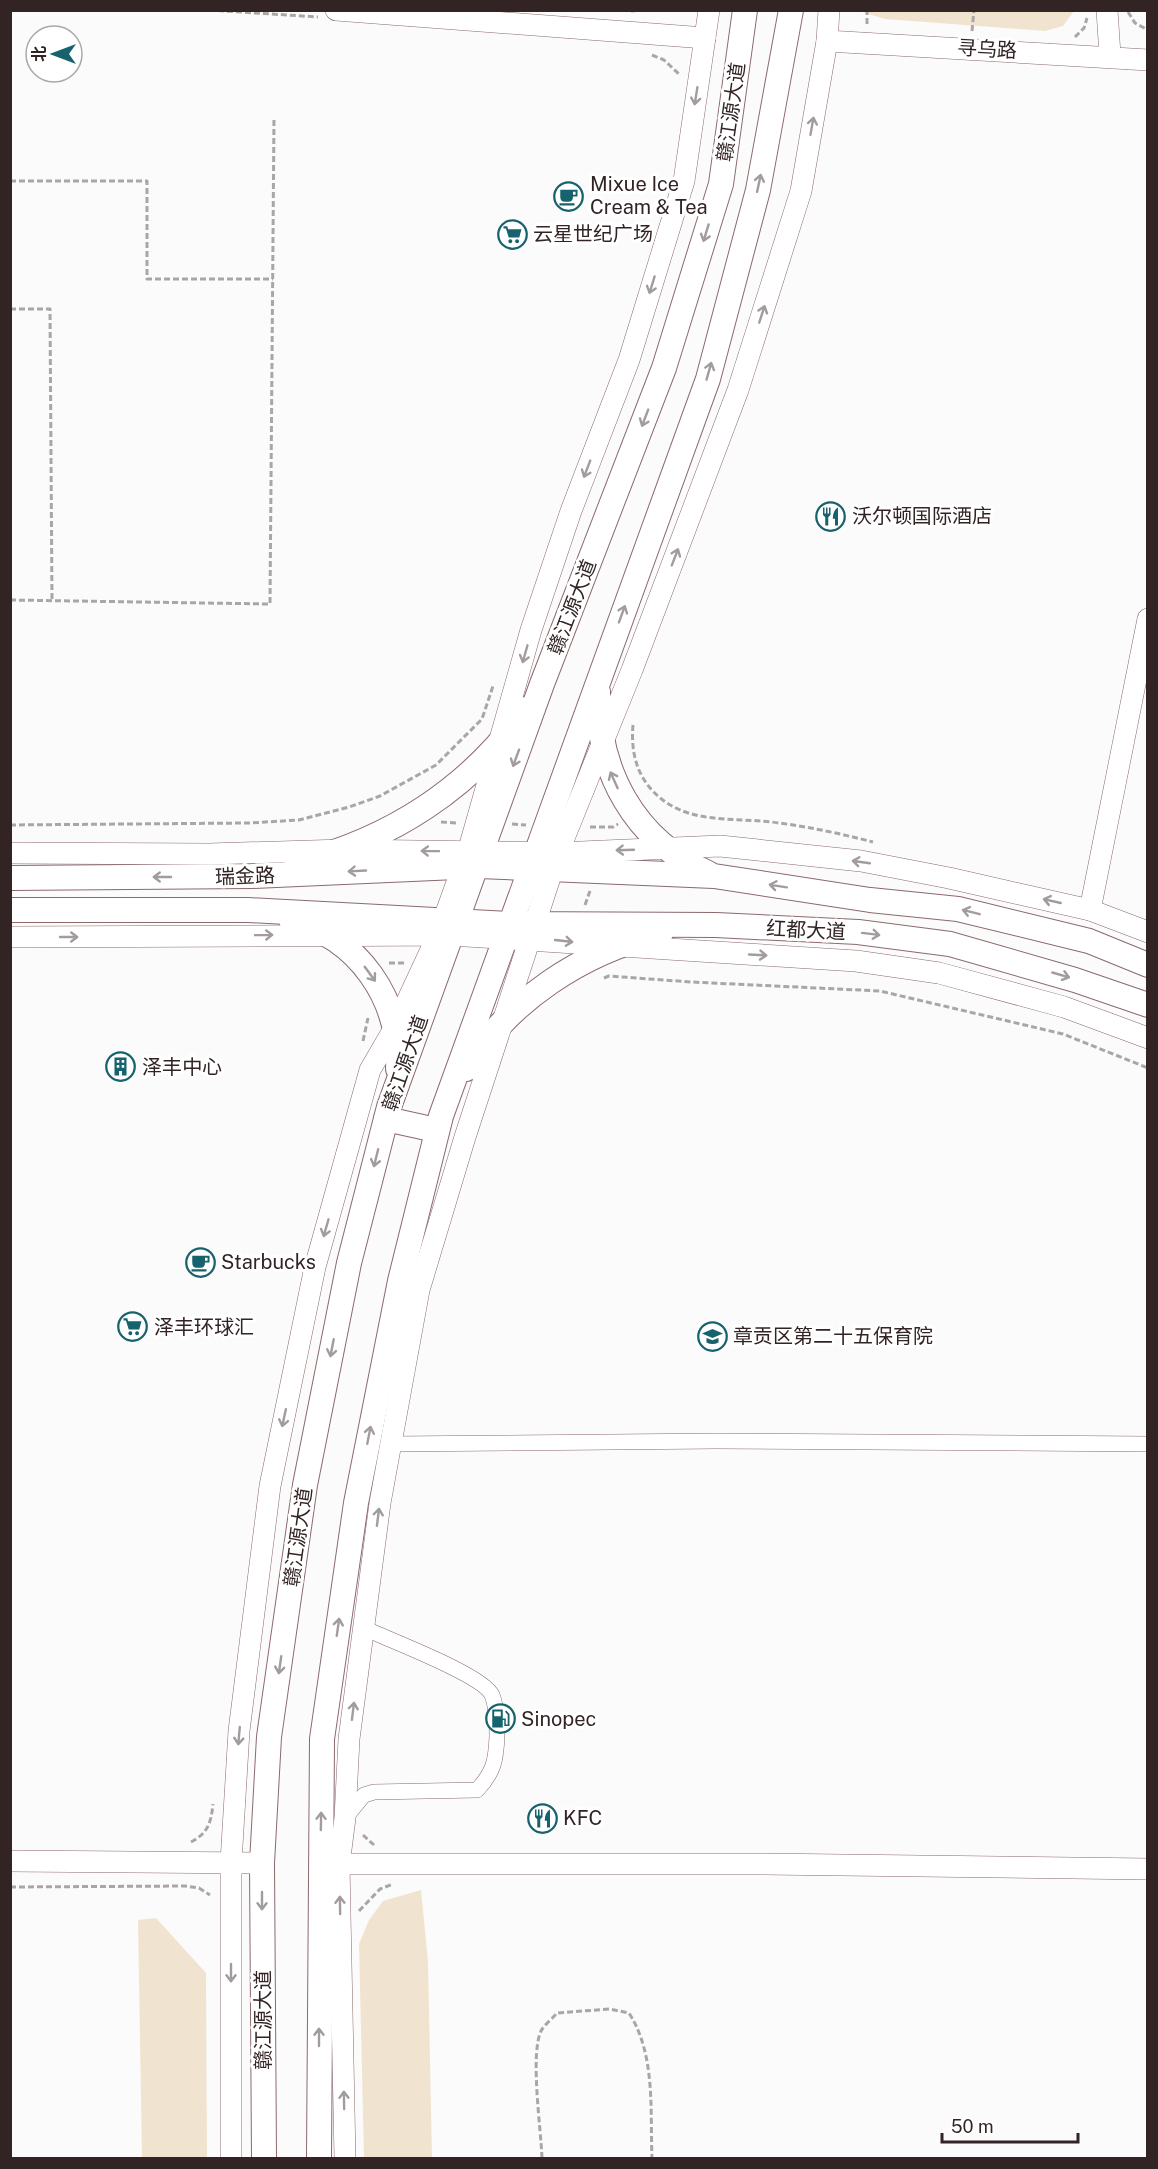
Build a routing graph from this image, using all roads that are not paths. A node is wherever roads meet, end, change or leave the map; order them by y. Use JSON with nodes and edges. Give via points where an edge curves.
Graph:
{"nodes":[{"id":1,"x":709,"y":10,"type":"edge"},
{"id":2,"x":745,"y":10,"type":"edge"},
{"id":3,"x":791,"y":10,"type":"edge"},
{"id":4,"x":830,"y":10,"type":"edge"},
{"id":5,"x":1107,"y":10,"type":"edge"},
{"id":6,"x":331,"y":14,"type":"edge"},
{"id":7,"x":705,"y":38,"type":"junction"},
{"id":8,"x":827,"y":41,"type":"junction"},
{"id":9,"x":1110,"y":55,"type":"junction"},
{"id":10,"x":1148,"y":60,"type":"edge"},
{"id":11,"x":1148,"y":619,"type":"edge"},
{"id":12,"x":601,"y":669,"type":"junction"},
{"id":13,"x":542,"y":684,"type":"junction"},
{"id":14,"x":601,"y":742,"type":"junction"},
{"id":15,"x":500,"y":743,"type":"junction"},
{"id":16,"x":667,"y":849,"type":"junction"},
{"id":17,"x":343,"y":850,"type":"junction"},
{"id":18,"x":10,"y":853,"type":"edge"},
{"id":19,"x":473,"y":859,"type":"junction"},
{"id":20,"x":544,"y":861,"type":"junction"},
{"id":21,"x":251,"y":876,"type":"junction"},
{"id":22,"x":714,"y":876,"type":"junction"},
{"id":23,"x":10,"y":878,"type":"edge"},
{"id":24,"x":10,"y":910,"type":"edge"},
{"id":25,"x":248,"y":910,"type":"junction"},
{"id":26,"x":1090,"y":910,"type":"junction"},
{"id":27,"x":716,"y":925,"type":"junction"},
{"id":28,"x":447,"y":927,"type":"junction"},
{"id":29,"x":507,"y":930,"type":"junction"},
{"id":30,"x":532,"y":931,"type":"junction"},
{"id":31,"x":1148,"y":932,"type":"edge"},
{"id":32,"x":326,"y":934,"type":"junction"},
{"id":33,"x":10,"y":937,"type":"edge"},
{"id":34,"x":617,"y":946,"type":"junction"},
{"id":35,"x":1148,"y":965,"type":"edge"},
{"id":36,"x":1148,"y":1005,"type":"edge"},
{"id":37,"x":502,"y":1024,"type":"junction"},
{"id":38,"x":395,"y":1027,"type":"junction"},
{"id":39,"x":1148,"y":1038,"type":"edge"},
{"id":40,"x":387,"y":1113,"type":"junction"},
{"id":41,"x":439,"y":1123,"type":"junction"},
{"id":42,"x":391,"y":1444,"type":"junction"},
{"id":43,"x":1148,"y":1444,"type":"edge"},
{"id":44,"x":363,"y":1628,"type":"junction"},
{"id":45,"x":345,"y":1818,"type":"junction"},
{"id":46,"x":10,"y":1861,"type":"edge"},
{"id":47,"x":231,"y":1862,"type":"junction"},
{"id":48,"x":262,"y":1863,"type":"junction"},
{"id":49,"x":329,"y":1864,"type":"junction"},
{"id":50,"x":1148,"y":1869,"type":"edge"},
{"id":51,"x":231,"y":2158,"type":"edge"},
{"id":52,"x":264,"y":2158,"type":"edge"},
{"id":53,"x":319,"y":2158,"type":"edge"},
{"id":54,"x":345,"y":2158,"type":"edge"}],
"edges":[{"from":1,"to":7,"type":"street"},
{"from":2,"to":13,"type":"main road","name":"赣江源大道","one_way":true,"via":[[721,184],[664,368]]},
{"from":12,"to":3,"type":"main road","name":"赣江源大道","one_way":true,"via":[[708,379],[758,190]]},
{"from":4,"to":8,"type":"street"},
{"from":5,"to":9,"type":"street"},
{"from":6,"to":7,"type":"street"},
{"from":7,"to":15,"type":"street","one_way":true,"via":[[684,181],[629,360],[571,511],[531,630]]},
{"from":8,"to":9,"type":"street","name":"寻乌路"},
{"from":14,"to":8,"type":"street","one_way":true,"via":[[632,670],[741,379],[801,190]]},
{"from":9,"to":10,"type":"street","name":"寻乌路"},
{"from":11,"to":26,"type":"street"},
{"from":12,"to":14,"type":"main road"},
{"from":12,"to":20,"type":"main road","name":"赣江源大道"},
{"from":13,"to":15,"type":"main road"},
{"from":13,"to":19,"type":"main road","name":"赣江源大道","one_way":true},
{"from":16,"to":14,"type":"main road","one_way":true,"via":[[647,831],[622,798]]},
{"from":14,"to":20,"type":"street"},
{"from":15,"to":17,"type":"main road","via":[[437,801],[381,834]]},
{"from":15,"to":19,"type":"street"},
{"from":16,"to":20,"type":"street","one_way":true},
{"from":16,"to":22,"type":"main road"},
{"from":26,"to":16,"type":"street","one_way":true,"via":[[861,861],[720,846]]},
{"from":17,"to":18,"type":"street"},
{"from":19,"to":17,"type":"street","one_way":true,"via":[[430,851]]},
{"from":17,"to":21,"type":"main road"},
{"from":19,"to":20,"type":"main road","name":"红都大道"},
{"from":19,"to":21,"type":"main road","name":"瑞金路","one_way":true},
{"from":19,"to":28,"type":"main road","name":"赣江源大道"},
{"from":20,"to":22,"type":"main road","name":"红都大道"},
{"from":20,"to":29,"type":"main road","name":"赣江源大道"},
{"from":20,"to":30,"type":"street"},
{"from":21,"to":23,"type":"main road","name":"瑞金路","one_way":true},
{"from":35,"to":22,"type":"main road","name":"红都大道","one_way":true,"via":[[1089,940],[958,909]]},
{"from":24,"to":25,"type":"main road","name":"瑞金路"},
{"from":25,"to":28,"type":"main road","name":"瑞金路"},
{"from":25,"to":32,"type":"main road"},
{"from":26,"to":31,"type":"street"},
{"from":27,"to":30,"type":"main road","name":"红都大道"},
{"from":27,"to":34,"type":"main road","via":[[659,933]]},
{"from":27,"to":36,"type":"main road","name":"红都大道","one_way":true,"via":[[858,932],[950,944]]},
{"from":28,"to":29,"type":"main road","name":"红都大道"},
{"from":28,"to":32,"type":"street","via":[[399,934]]},
{"from":28,"to":38,"type":"street"},
{"from":28,"to":40,"type":"main road","name":"赣江源大道"},
{"from":29,"to":30,"type":"main road","name":"红都大道"},
{"from":29,"to":41,"type":"main road","name":"赣江源大道"},
{"from":30,"to":34,"type":"street","one_way":true},
{"from":30,"to":37,"type":"street"},
{"from":33,"to":32,"type":"street","one_way":true},
{"from":32,"to":38,"type":"main road","one_way":true,"via":[[344,945],[370,972],[388,1003]]},
{"from":34,"to":37,"type":"main road","via":[[555,979]]},
{"from":34,"to":39,"type":"street","one_way":true,"via":[[856,961],[939,973],[1064,1007]]},
{"from":37,"to":41,"type":"main road","via":[[469,1064]]},
{"from":37,"to":42,"type":"street","via":[[419,1290]]},
{"from":38,"to":40,"type":"main road","via":[[397,1072]]},
{"from":38,"to":47,"type":"street","one_way":true,"via":[[370,1070],[315,1267],[270,1486],[239,1731]]},
{"from":40,"to":41,"type":"main road"},
{"from":40,"to":48,"type":"main road","name":"赣江源大道","one_way":true,"via":[[349,1263],[305,1485],[269,1737]]},
{"from":49,"to":41,"type":"main road","name":"赣江源大道","one_way":true,"via":[[322,1739],[356,1503],[400,1281]]},
{"from":42,"to":43,"type":"street"},
{"from":44,"to":42,"type":"street","one_way":true},
{"from":45,"to":44,"type":"street","one_way":true,"via":[[349,1739]]},
{"from":44,"to":45,"type":"street","via":[[482,1682],[492,1695],[496,1714],[495,1754],[491,1775],[477,1790],[374,1792],[364,1795]]},
{"from":45,"to":49,"type":"street"},
{"from":46,"to":47,"type":"street"},
{"from":47,"to":48,"type":"street"},
{"from":47,"to":51,"type":"street","one_way":true},
{"from":48,"to":52,"type":"main road","name":"赣江源大道","one_way":true},
{"from":49,"to":50,"type":"street"},
{"from":53,"to":49,"type":"main road","name":"赣江源大道","one_way":true},
{"from":54,"to":49,"type":"street","one_way":true}]}
